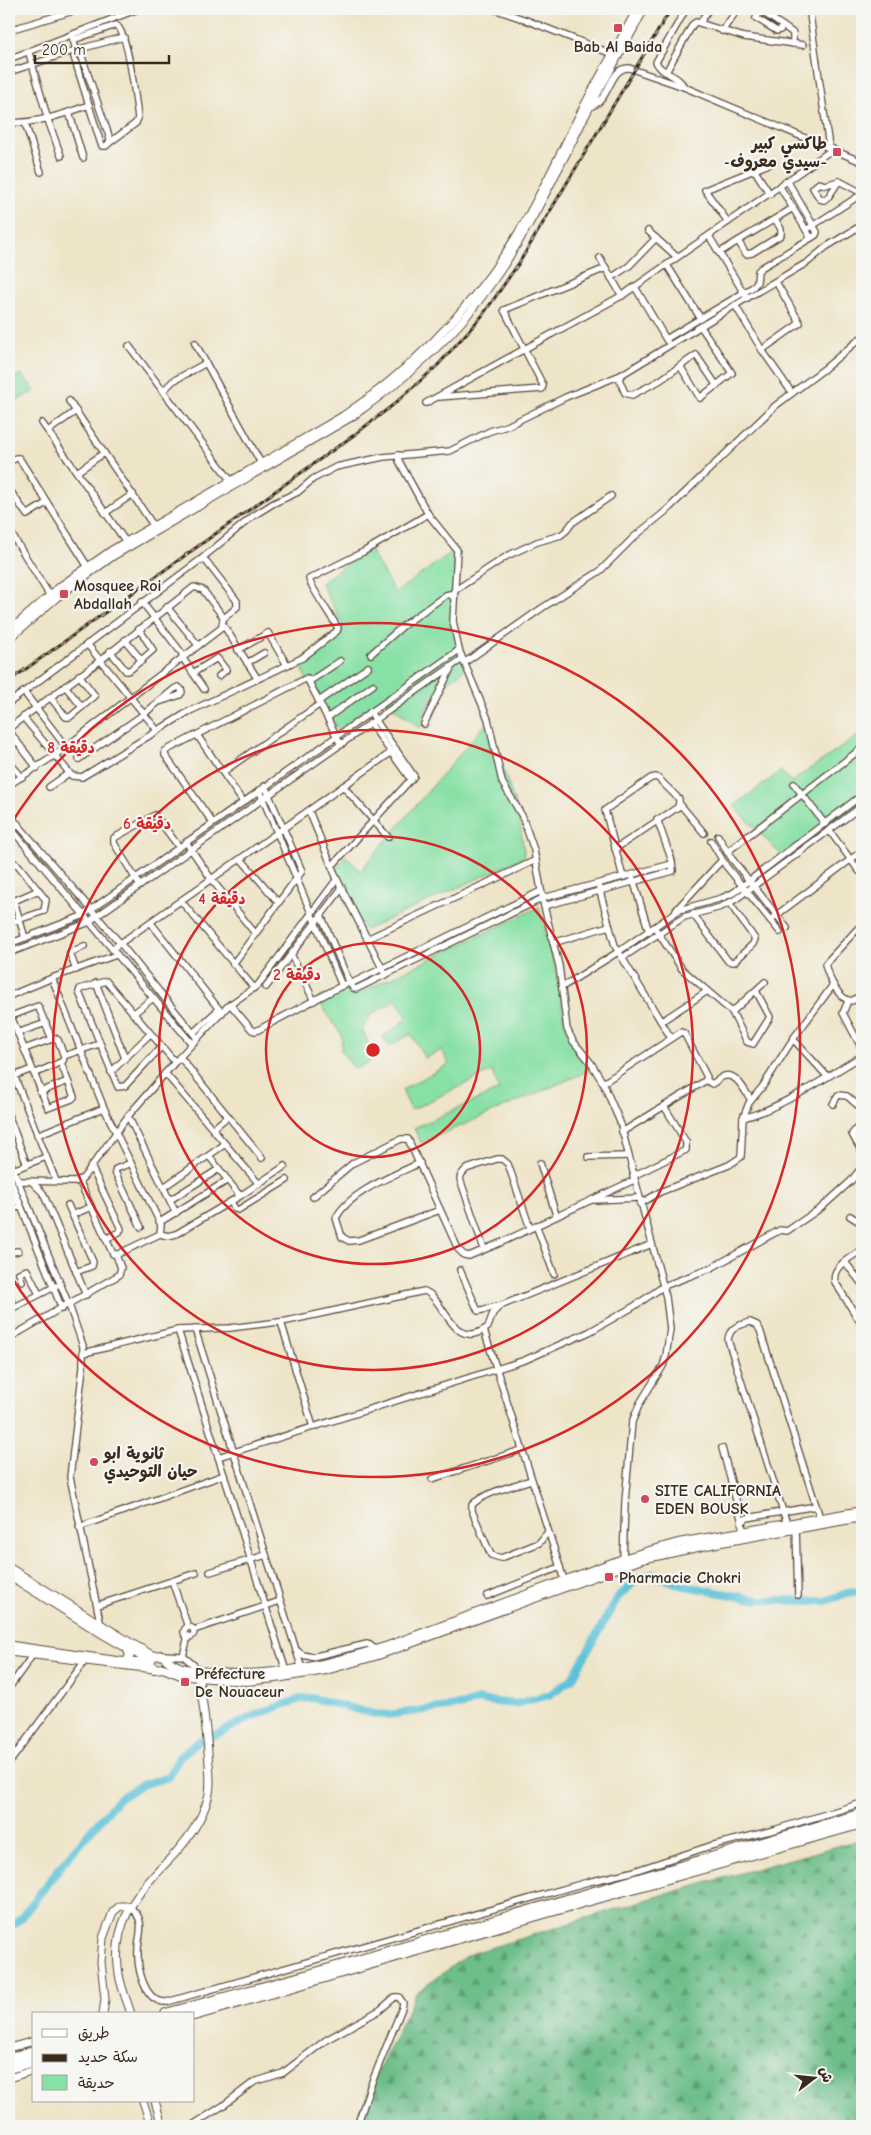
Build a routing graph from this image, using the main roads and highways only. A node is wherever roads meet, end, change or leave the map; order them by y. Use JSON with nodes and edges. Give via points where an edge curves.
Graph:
{"nodes":[{"id":1,"x":862,"y":1511,"type":"edge"},
{"id":2,"x":862,"y":1517,"type":"edge"},
{"id":3,"x":624,"y":1562,"type":"junction"},
{"id":4,"x":9,"y":1568,"type":"edge"},
{"id":5,"x":9,"y":1575,"type":"edge"},
{"id":6,"x":127,"y":1648,"type":"junction"},
{"id":7,"x":377,"y":1652,"type":"junction"},
{"id":8,"x":163,"y":1661,"type":"junction"},
{"id":9,"x":127,"y":1662,"type":"road end"},
{"id":10,"x":152,"y":1662,"type":"junction"},
{"id":11,"x":202,"y":1676,"type":"junction"},
{"id":12,"x":862,"y":1814,"type":"edge"},
{"id":13,"x":862,"y":1823,"type":"edge"},
{"id":14,"x":173,"y":2012,"type":"edge"},
{"id":15,"x":195,"y":2015,"type":"edge"},
{"id":16,"x":32,"y":2052,"type":"edge"},
{"id":17,"x":9,"y":2059,"type":"edge"},
{"id":18,"x":32,"y":2062,"type":"edge"},
{"id":19,"x":9,"y":2068,"type":"edge"}],
"edges":[{"from":1,"to":3,"type":"main road","via":[[678,1543]]},
{"from":2,"to":3,"type":"main road"},
{"from":3,"to":7,"type":"main road"},
{"from":4,"to":10,"type":"main road"},
{"from":5,"to":6,"type":"main road"},
{"from":6,"to":9,"type":"main road","via":[[130,1655]]},
{"from":6,"to":10,"type":"main road"},
{"from":7,"to":11,"type":"main road","via":[[302,1669]]},
{"from":7,"to":11,"type":"main road","via":[[326,1670],[276,1678],[246,1681]]},
{"from":8,"to":10,"type":"main road"},
{"from":8,"to":10,"type":"main road"},
{"from":8,"to":11,"type":"main road","via":[[181,1675]]},
{"from":12,"to":14,"type":"highway"},
{"from":13,"to":15,"type":"highway"},
{"from":16,"to":17,"type":"highway"},
{"from":18,"to":19,"type":"highway"}]}
